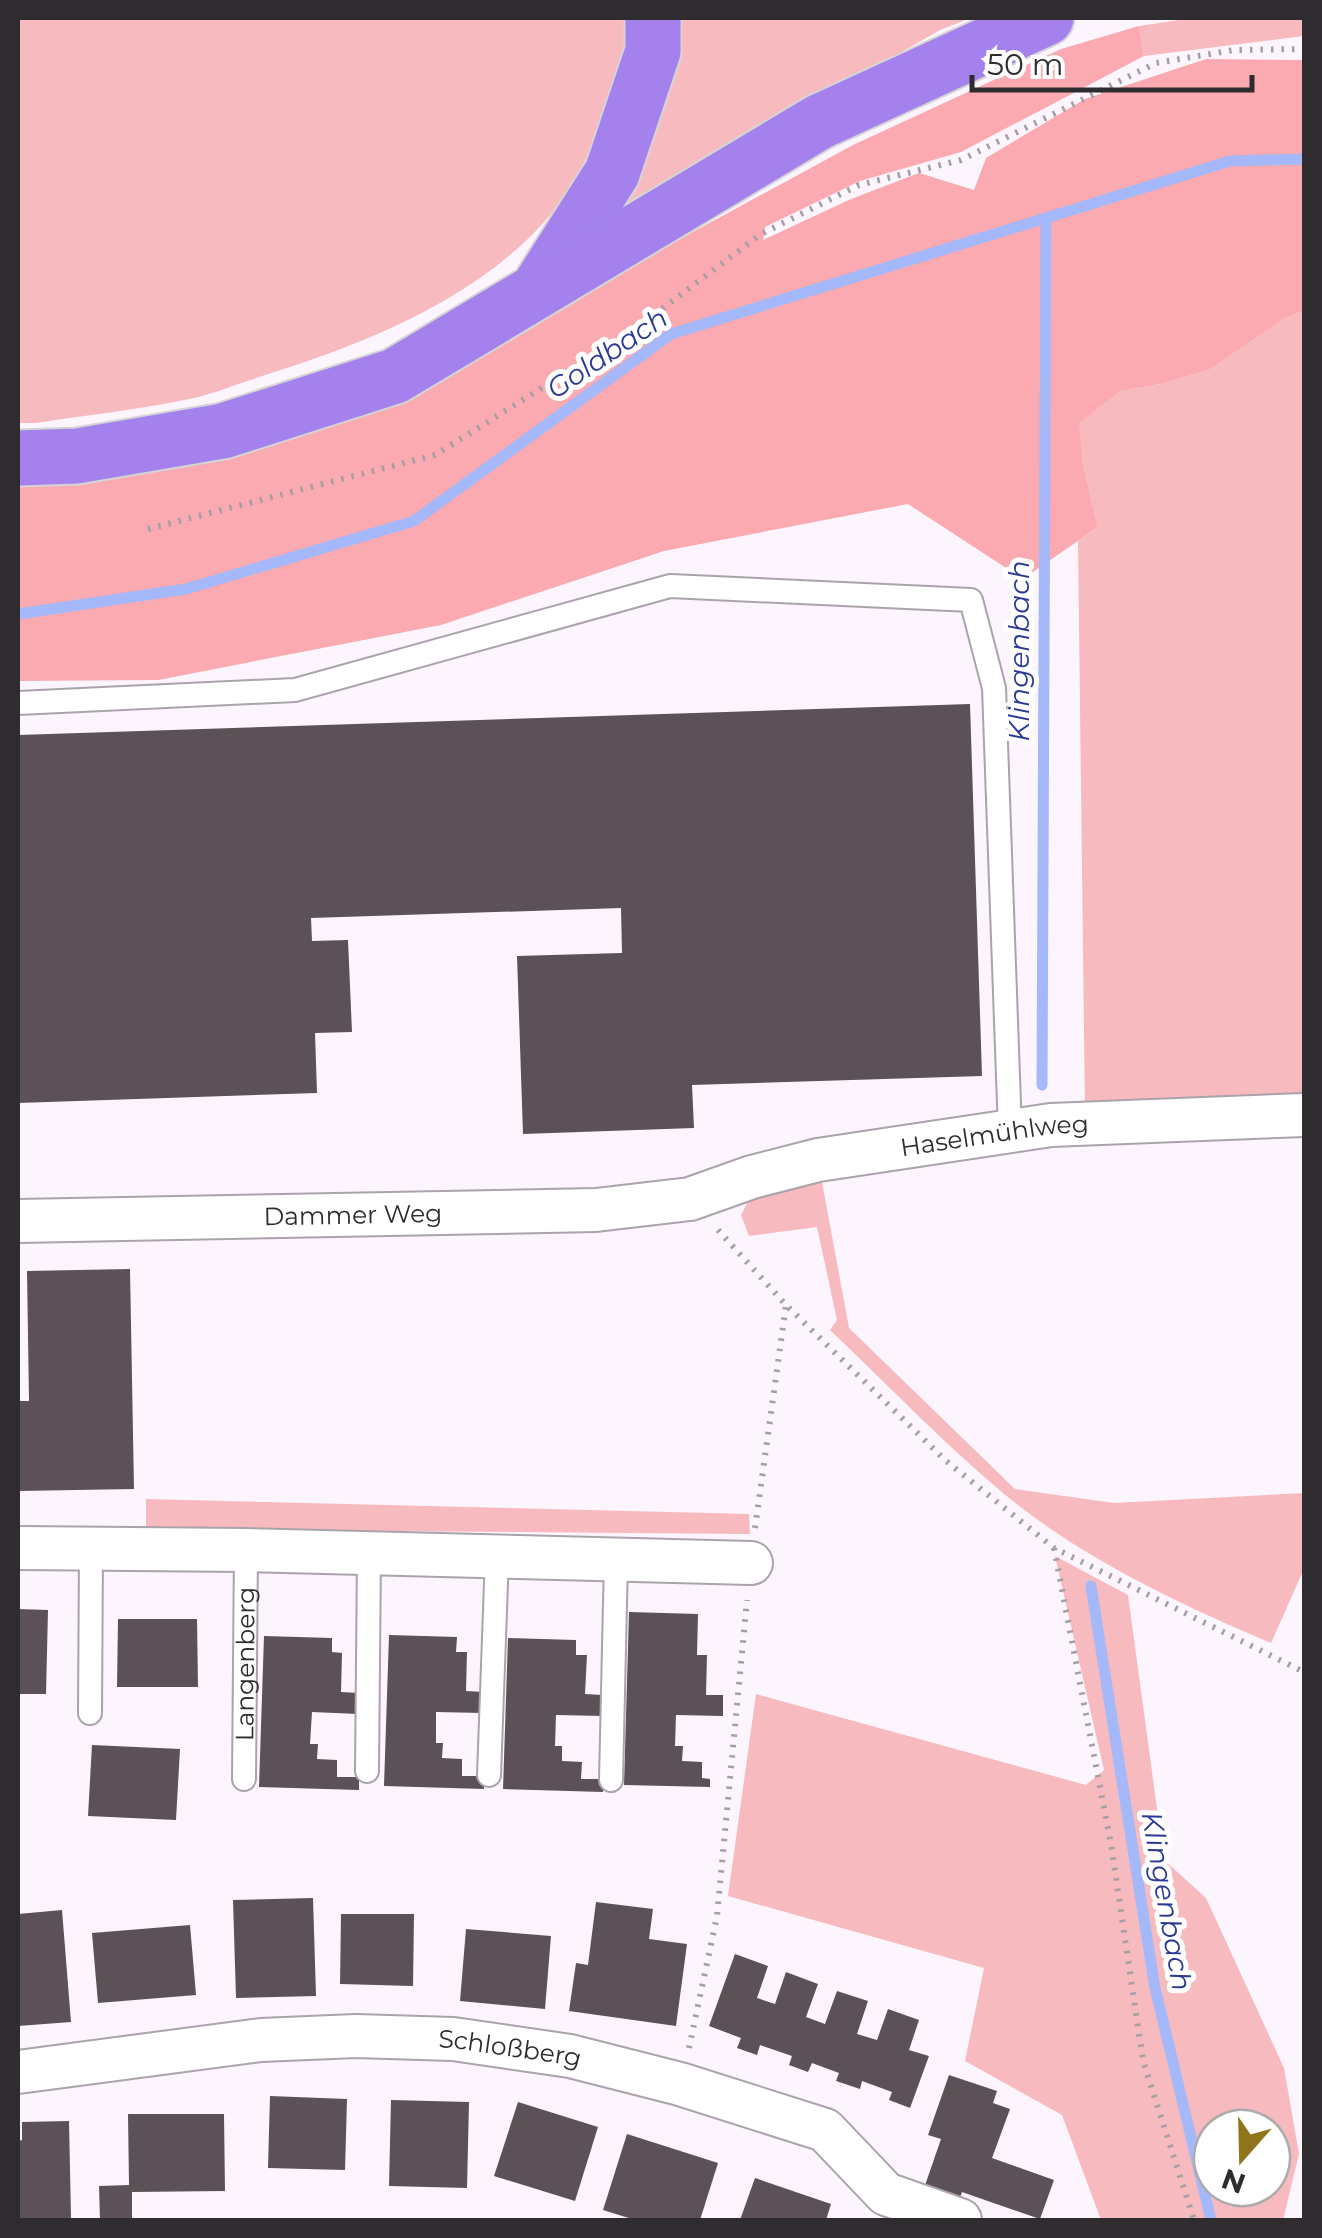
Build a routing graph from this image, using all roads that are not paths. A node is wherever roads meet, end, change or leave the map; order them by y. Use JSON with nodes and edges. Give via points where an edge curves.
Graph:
{"nodes":[{"id":1,"x":653,"y":18,"type":"edge"},
{"id":2,"x":1046,"y":18,"type":"edge"},
{"id":3,"x":536,"y":292,"type":"junction"},
{"id":4,"x":18,"y":458,"type":"edge"},
{"id":5,"x":18,"y":703,"type":"edge"},
{"id":6,"x":1304,"y":1115,"type":"edge"},
{"id":7,"x":1010,"y":1132,"type":"junction"},
{"id":8,"x":690,"y":1199,"type":"joint"},
{"id":9,"x":18,"y":1221,"type":"edge"},
{"id":10,"x":18,"y":1548,"type":"edge"},
{"id":11,"x":92,"y":1550,"type":"junction"},
{"id":12,"x":246,"y":1550,"type":"junction"},
{"id":13,"x":369,"y":1553,"type":"junction"},
{"id":14,"x":497,"y":1556,"type":"junction"},
{"id":15,"x":616,"y":1558,"type":"junction"},
{"id":16,"x":751,"y":1563,"type":"road end"},
{"id":17,"x":90,"y":1713,"type":"dead end"},
{"id":18,"x":366,"y":1771,"type":"dead end"},
{"id":19,"x":489,"y":1776,"type":"dead end"},
{"id":20,"x":244,"y":1779,"type":"dead end"},
{"id":21,"x":611,"y":1780,"type":"dead end"},
{"id":22,"x":18,"y":2072,"type":"edge"},
{"id":23,"x":960,"y":2220,"type":"edge"}],
"edges":[{"from":1,"to":3,"type":"highway","via":[[653,51],[612,173]]},
{"from":2,"to":3,"type":"highway","via":[[819,122]]},
{"from":3,"to":4,"type":"highway","via":[[395,376],[223,431],[76,456]]},
{"from":5,"to":7,"type":"lane","via":[[295,690],[670,586],[971,600],[994,688]]},
{"from":6,"to":7,"type":"street","name":"Haselmühlweg"},
{"from":7,"to":8,"type":"street","name":"Haselmühlweg","via":[[818,1160]]},
{"from":8,"to":9,"type":"street","name":"Dammer Weg","via":[[596,1210]]},
{"from":10,"to":11,"type":"street","name":"Langenberg"},
{"from":11,"to":12,"type":"street","name":"Langenberg"},
{"from":11,"to":17,"type":"lane"},
{"from":12,"to":13,"type":"street","name":"Langenberg"},
{"from":12,"to":20,"type":"lane","name":"Langenberg"},
{"from":13,"to":14,"type":"street","name":"Langenberg"},
{"from":13,"to":18,"type":"lane"},
{"from":14,"to":15,"type":"street","name":"Langenberg"},
{"from":14,"to":19,"type":"lane"},
{"from":15,"to":16,"type":"street","name":"Langenberg"},
{"from":15,"to":21,"type":"lane"},
{"from":22,"to":23,"type":"street","name":"Schloßberg","via":[[261,2040],[356,2036],[452,2039],[570,2056],[826,2130],[886,2194]]}]}
